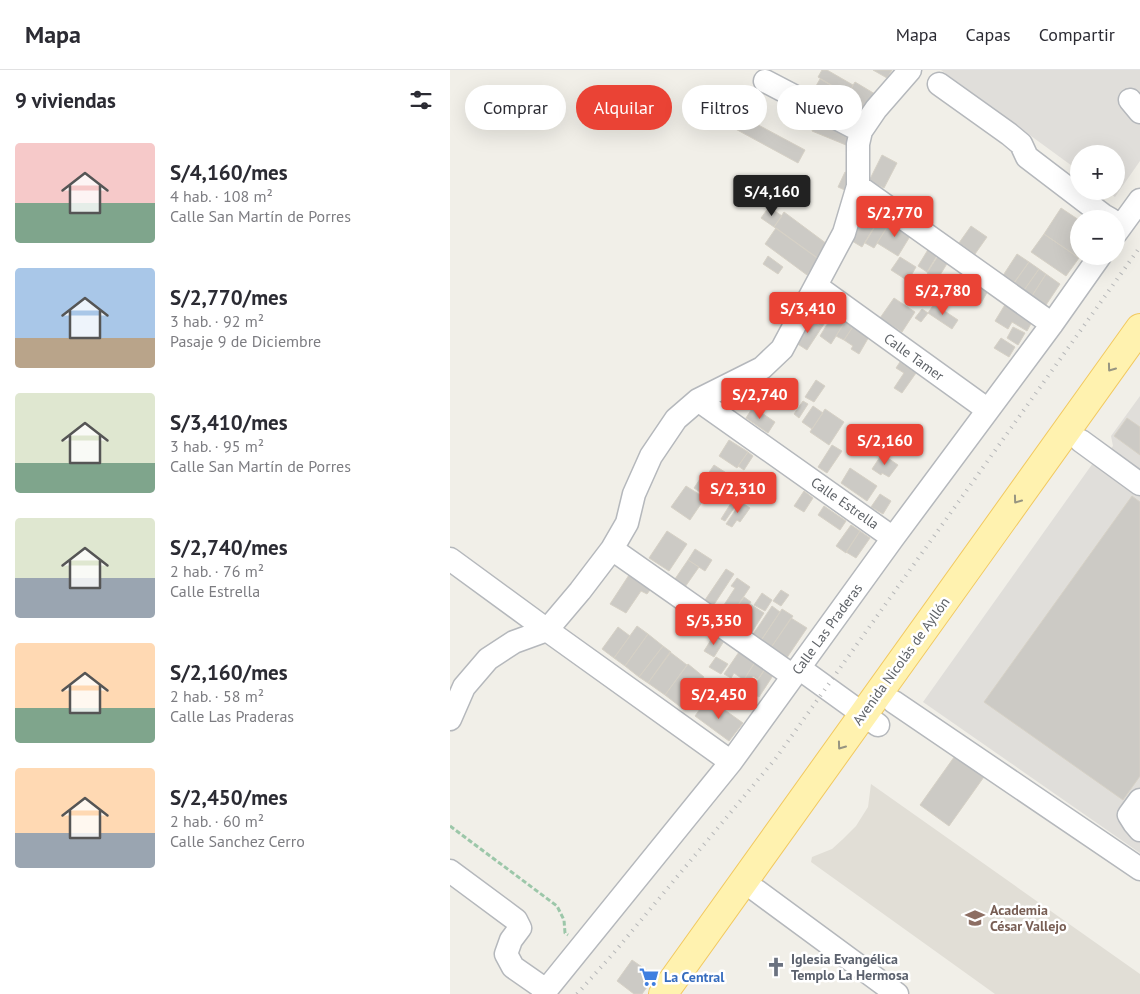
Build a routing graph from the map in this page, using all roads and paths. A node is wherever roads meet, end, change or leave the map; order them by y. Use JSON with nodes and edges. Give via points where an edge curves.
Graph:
{"nodes":[{"id":1,"x":910,"y":70,"type":"edge"},
{"id":2,"x":765,"y":81,"type":"dead end"},
{"id":3,"x":939,"y":84,"type":"dead end"},
{"id":4,"x":861,"y":131,"type":"junction"},
{"id":5,"x":858,"y":186,"type":"junction"},
{"id":6,"x":1140,"y":200,"type":"edge"},
{"id":7,"x":1097,"y":210,"type":"edge"},
{"id":8,"x":1125,"y":216,"type":"edge"},
{"id":9,"x":1094,"y":265,"type":"edge"},
{"id":10,"x":816,"y":286,"type":"junction"},
{"id":11,"x":1052,"y":324,"type":"junction"},
{"id":12,"x":1140,"y":328,"type":"edge"},
{"id":13,"x":1140,"y":359,"type":"edge"},
{"id":14,"x":698,"y":400,"type":"junction"},
{"id":15,"x":988,"y":410,"type":"junction"},
{"id":16,"x":1080,"y":432,"type":"junction"},
{"id":17,"x":1140,"y":484,"type":"edge"},
{"id":18,"x":893,"y":538,"type":"junction"},
{"id":19,"x":612,"y":549,"type":"junction"},
{"id":20,"x":450,"y":559,"type":"edge"},
{"id":21,"x":547,"y":630,"type":"junction"},
{"id":22,"x":796,"y":672,"type":"junction"},
{"id":23,"x":894,"y":702,"type":"junction"},
{"id":24,"x":450,"y":719,"type":"edge"},
{"id":25,"x":870,"y":720,"type":"junction"},
{"id":26,"x":731,"y":762,"type":"junction"},
{"id":27,"x":1140,"y":800,"type":"edge"},
{"id":28,"x":450,"y":826,"type":"edge"},
{"id":29,"x":1140,"y":830,"type":"edge"},
{"id":30,"x":1140,"y":869,"type":"edge"},
{"id":31,"x":450,"y":871,"type":"edge"},
{"id":32,"x":757,"y":891,"type":"junction"},
{"id":33,"x":582,"y":946,"type":"junction"},
{"id":34,"x":544,"y":992,"type":"edge"},
{"id":35,"x":663,"y":994,"type":"edge"},
{"id":36,"x":682,"y":994,"type":"edge"},
{"id":37,"x":897,"y":994,"type":"edge"}],
"edges":[{"from":1,"to":4,"type":"street"},
{"from":2,"to":4,"type":"street"},
{"from":3,"to":7,"type":"street","via":[[1009,134],[1021,144],[1027,156]]},
{"from":4,"to":5,"type":"street"},
{"from":5,"to":10,"type":"street","via":[[844,233]]},
{"from":5,"to":11,"type":"street"},
{"from":6,"to":8,"type":"street"},
{"from":9,"to":11,"type":"street","name":"Calle Las Praderas"},
{"from":10,"to":14,"type":"street","via":[[776,355],[762,368]]},
{"from":10,"to":15,"type":"street","name":"Calle Tamer"},
{"from":11,"to":15,"type":"street","name":"Calle Las Praderas"},
{"from":12,"to":16,"type":"main road","name":"Avenida Nicolás de Ayllón","one_way":true},
{"from":13,"to":16,"type":"main road","name":"Avenida Nicolás de Ayllón"},
{"from":14,"to":18,"type":"street","name":"Calle Estrella"},
{"from":14,"to":19,"type":"street","via":[[676,420],[651,456],[634,494],[627,523]]},
{"from":15,"to":18,"type":"street","name":"Calle Las Praderas"},
{"from":16,"to":17,"type":"street"},
{"from":16,"to":23,"type":"main road","name":"Avenida Nicolás de Ayllón"},
{"from":16,"to":25,"type":"main road","name":"Avenida Nicolás de Ayllón","one_way":true},
{"from":18,"to":22,"type":"street","name":"Calle Las Praderas"},
{"from":19,"to":21,"type":"street"},
{"from":19,"to":22,"type":"street"},
{"from":20,"to":21,"type":"street"},
{"from":21,"to":24,"type":"street","via":[[514,642],[488,659],[464,686]]},
{"from":21,"to":26,"type":"street"},
{"from":22,"to":25,"type":"street"},
{"from":22,"to":26,"type":"street","name":"Calle Las Praderas"},
{"from":23,"to":25,"type":"main road","name":"Avenida Nicolás de Ayllón"},
{"from":23,"to":30,"type":"street"},
{"from":25,"to":32,"type":"main road","name":"Avenida Nicolás de Ayllón"},
{"from":25,"to":35,"type":"main road","name":"Avenida Nicolás de Ayllón","one_way":true},
{"from":26,"to":33,"type":"street","name":"Calle Las Praderas"},
{"from":27,"to":29,"type":"street","via":[[1129,815]]},
{"from":28,"to":33,"type":"path","via":[[558,906],[565,933]]},
{"from":31,"to":34,"type":"street","via":[[516,920],[520,928],[506,954],[513,967]]},
{"from":32,"to":36,"type":"main road","name":"Avenida Nicolás de Ayllón"},
{"from":32,"to":37,"type":"street"},
{"from":33,"to":34,"type":"street","name":"Calle Las Praderas"}]}
